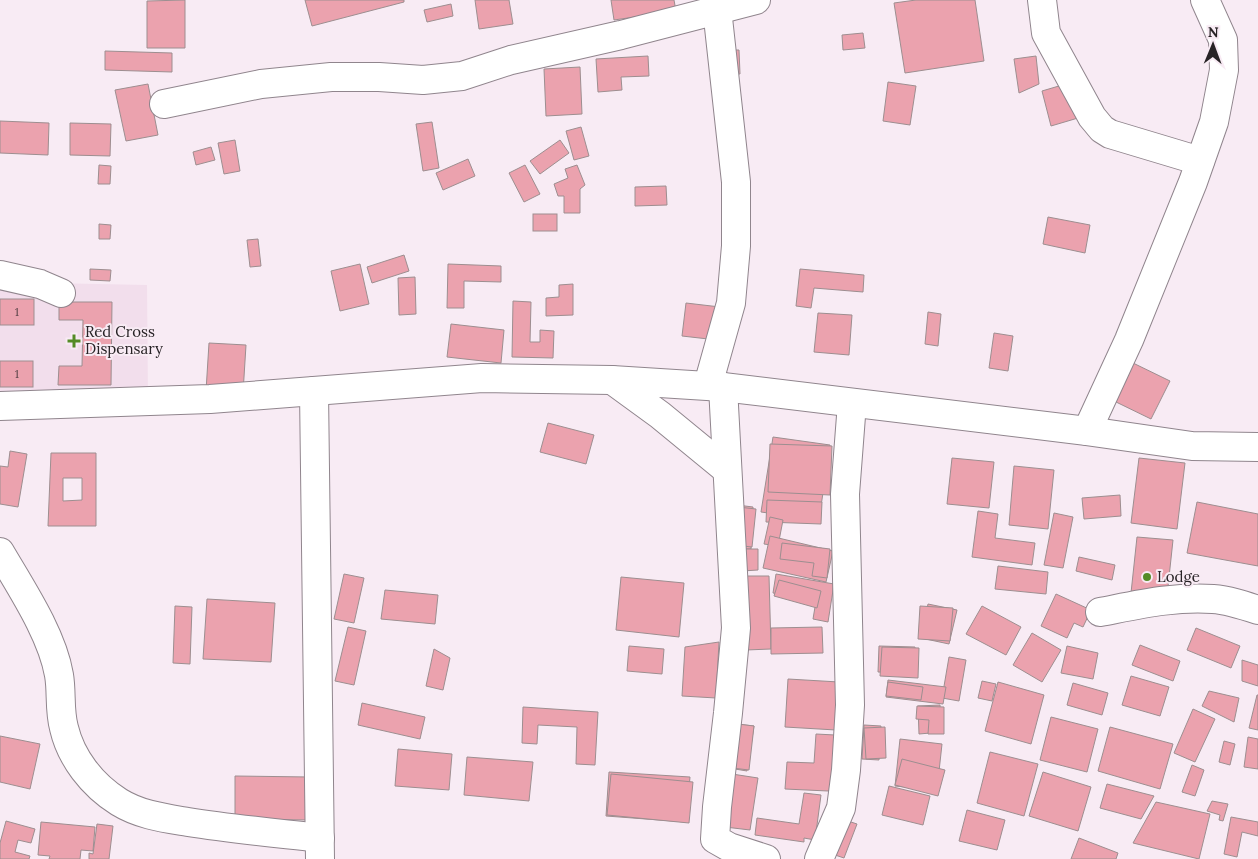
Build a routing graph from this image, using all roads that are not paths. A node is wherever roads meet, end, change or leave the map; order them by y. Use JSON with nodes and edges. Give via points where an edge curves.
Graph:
{"nodes":[{"id":1,"x":756,"y":0,"type":"edge"},
{"id":2,"x":1042,"y":0,"type":"edge"},
{"id":3,"x":1206,"y":0,"type":"edge"},
{"id":4,"x":717,"y":9,"type":"junction"},
{"id":5,"x":164,"y":104,"type":"dead end"},
{"id":6,"x":1200,"y":161,"type":"junction"},
{"id":7,"x":0,"y":275,"type":"edge"},
{"id":8,"x":61,"y":293,"type":"dead end"},
{"id":9,"x":612,"y":380,"type":"junction"},
{"id":10,"x":716,"y":386,"type":"junction"},
{"id":11,"x":314,"y":391,"type":"junction"},
{"id":12,"x":852,"y":403,"type":"junction"},
{"id":13,"x":0,"y":406,"type":"edge"},
{"id":14,"x":1087,"y":431,"type":"junction"},
{"id":15,"x":1258,"y":447,"type":"edge"},
{"id":16,"x":727,"y":470,"type":"junction"},
{"id":17,"x":0,"y":552,"type":"edge"},
{"id":18,"x":1258,"y":595,"type":"edge"},
{"id":19,"x":1223,"y":600,"type":"junction"},
{"id":20,"x":1258,"y":610,"type":"edge"},
{"id":21,"x":1100,"y":612,"type":"dead end"},
{"id":22,"x":320,"y":848,"type":"edge"},
{"id":23,"x":766,"y":859,"type":"edge"},
{"id":24,"x":819,"y":859,"type":"edge"}],
"edges":[{"from":1,"to":4,"type":"street"},
{"from":2,"to":6,"type":"street","via":[[1046,33],[1092,117],[1102,129]]},
{"from":3,"to":6,"type":"street","via":[[1223,40],[1224,70],[1214,122]]},
{"from":4,"to":5,"type":"street","via":[[511,60],[462,76],[423,80],[379,77],[314,79],[261,84]]},
{"from":4,"to":10,"type":"street","via":[[736,182],[736,246],[731,304]]},
{"from":6,"to":14,"type":"street","via":[[1129,340]]},
{"from":7,"to":8,"type":"street","via":[[40,284]]},
{"from":9,"to":10,"type":"street"},
{"from":9,"to":11,"type":"street","via":[[482,378]]},
{"from":9,"to":16,"type":"street"},
{"from":10,"to":12,"type":"street"},
{"from":10,"to":16,"type":"street"},
{"from":11,"to":13,"type":"street","via":[[210,399]]},
{"from":11,"to":22,"type":"street"},
{"from":12,"to":14,"type":"street"},
{"from":12,"to":24,"type":"street","via":[[845,494],[850,705],[846,770],[841,808]]},
{"from":14,"to":15,"type":"street","via":[[1192,446]]},
{"from":16,"to":23,"type":"street","via":[[736,628],[715,839]]},
{"from":17,"to":22,"type":"street","via":[[51,645],[59,675],[64,728],[72,751],[90,779],[119,802],[149,815]]},
{"from":18,"to":19,"type":"street"},
{"from":19,"to":20,"type":"street"},
{"from":19,"to":21,"type":"street","via":[[1166,599]]}]}
